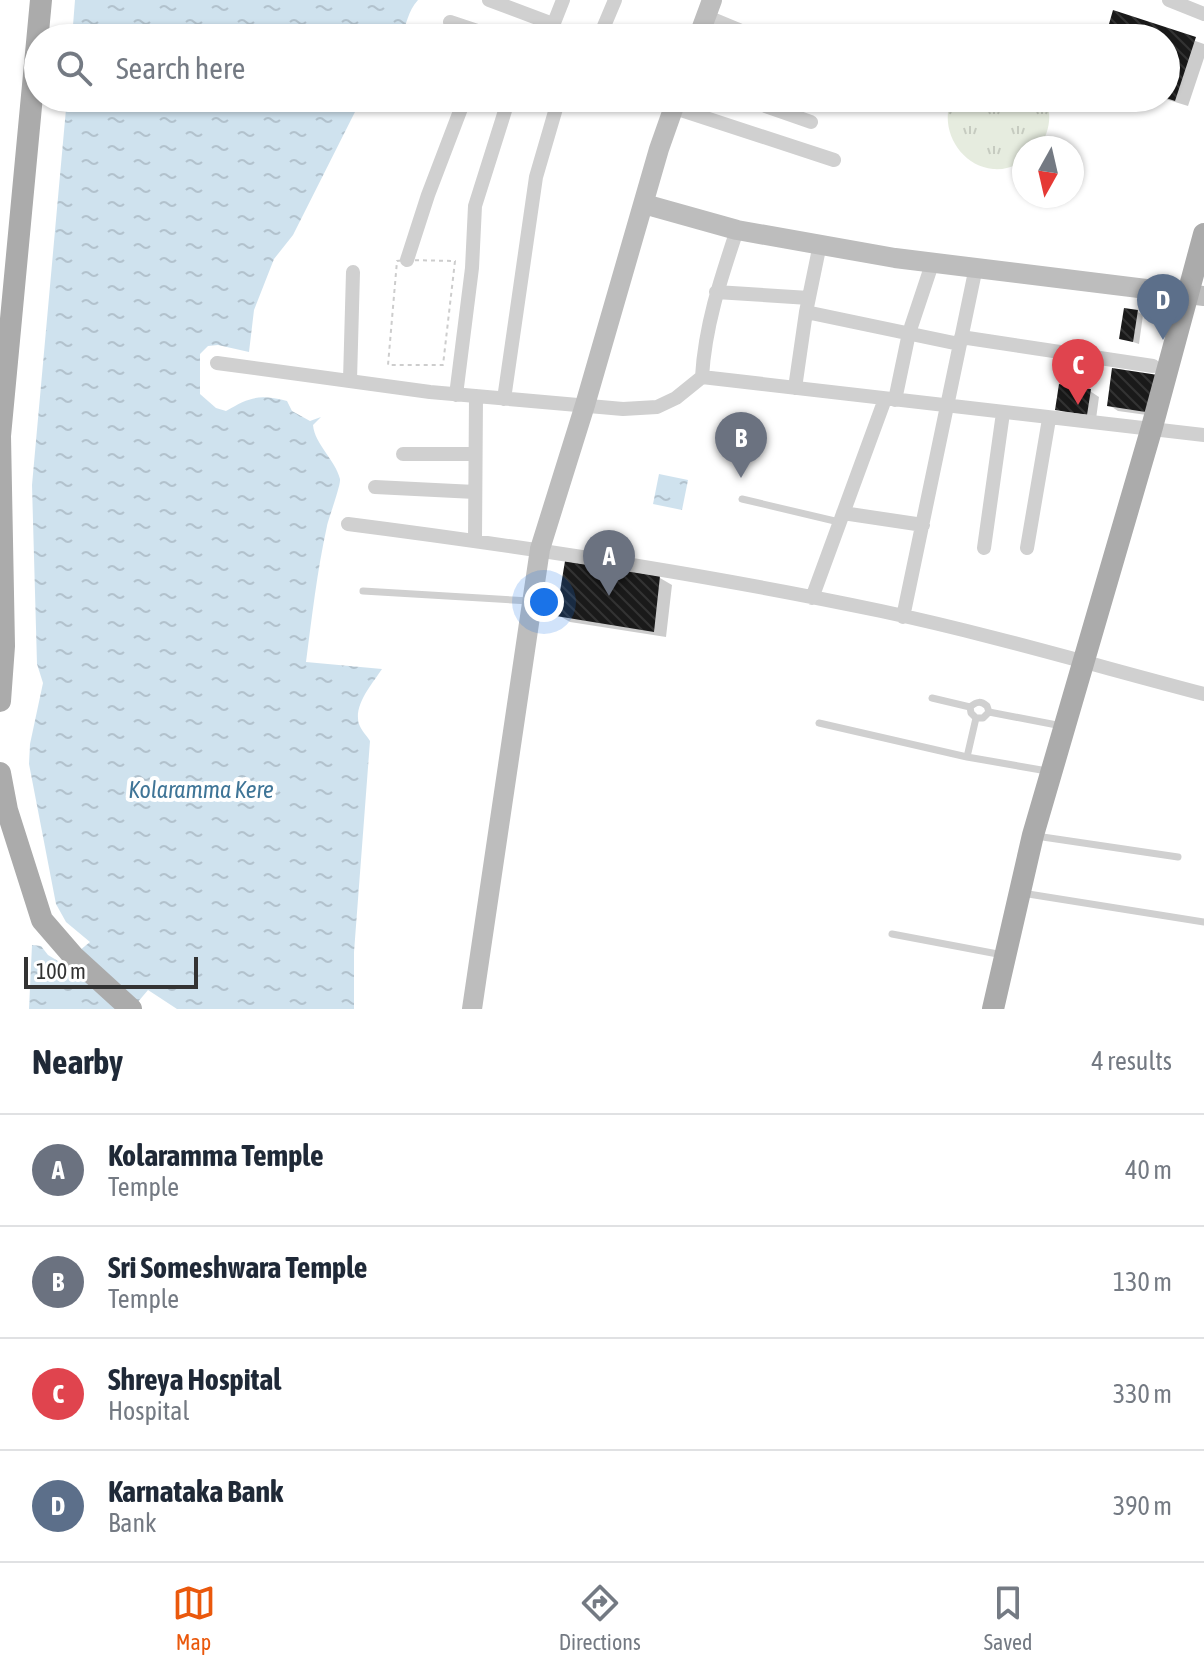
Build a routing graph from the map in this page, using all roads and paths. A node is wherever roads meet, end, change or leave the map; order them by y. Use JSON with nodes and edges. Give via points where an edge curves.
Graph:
{"nodes":[{"id":1,"x":41,"y":0,"type":"edge"},
{"id":2,"x":489,"y":0,"type":"edge"},
{"id":3,"x":563,"y":0,"type":"edge"},
{"id":4,"x":615,"y":0,"type":"edge"},
{"id":5,"x":1169,"y":0,"type":"edge"},
{"id":6,"x":708,"y":8,"type":"edge"},
{"id":7,"x":1204,"y":14,"type":"edge"},
{"id":8,"x":450,"y":22,"type":"dead end"},
{"id":9,"x":38,"y":24,"type":"edge"},
{"id":10,"x":455,"y":24,"type":"edge"},
{"id":11,"x":536,"y":24,"type":"edge"},
{"id":12,"x":553,"y":24,"type":"edge"},
{"id":13,"x":605,"y":24,"type":"edge"},
{"id":14,"x":735,"y":24,"type":"edge"},
{"id":15,"x":28,"y":112,"type":"edge"},
{"id":16,"x":460,"y":112,"type":"edge"},
{"id":17,"x":505,"y":112,"type":"edge"},
{"id":18,"x":555,"y":112,"type":"edge"},
{"id":19,"x":673,"y":112,"type":"edge"},
{"id":20,"x":701,"y":112,"type":"edge"},
{"id":21,"x":783,"y":112,"type":"edge"},
{"id":22,"x":811,"y":122,"type":"dead end"},
{"id":23,"x":834,"y":160,"type":"dead end"},
{"id":24,"x":644,"y":204,"type":"junction"},
{"id":25,"x":737,"y":230,"type":"junction"},
{"id":26,"x":1204,"y":234,"type":"edge"},
{"id":27,"x":820,"y":244,"type":"junction"},
{"id":28,"x":407,"y":260,"type":"junction"},
{"id":29,"x":933,"y":261,"type":"junction"},
{"id":30,"x":976,"y":267,"type":"junction"},
{"id":31,"x":353,"y":272,"type":"dead end"},
{"id":32,"x":7,"y":283,"type":"edge"},
{"id":33,"x":716,"y":292,"type":"junction"},
{"id":34,"x":1197,"y":295,"type":"edge"},
{"id":35,"x":807,"y":305,"type":"junction"},
{"id":36,"x":909,"y":333,"type":"junction"},
{"id":37,"x":960,"y":341,"type":"junction"},
{"id":38,"x":217,"y":363,"type":"dead end"},
{"id":39,"x":1153,"y":366,"type":"dead end"},
{"id":40,"x":702,"y":377,"type":"junction"},
{"id":41,"x":350,"y":380,"type":"junction"},
{"id":42,"x":795,"y":388,"type":"junction"},
{"id":43,"x":456,"y":395,"type":"junction"},
{"id":44,"x":476,"y":396,"type":"junction"},
{"id":45,"x":504,"y":399,"type":"junction"},
{"id":46,"x":890,"y":399,"type":"junction"},
{"id":47,"x":585,"y":405,"type":"junction"},
{"id":48,"x":949,"y":405,"type":"junction"},
{"id":49,"x":1003,"y":413,"type":"junction"},
{"id":50,"x":1049,"y":419,"type":"junction"},
{"id":51,"x":1152,"y":427,"type":"junction"},
{"id":52,"x":1204,"y":435,"type":"edge"},
{"id":53,"x":403,"y":454,"type":"dead end"},
{"id":54,"x":475,"y":454,"type":"junction"},
{"id":55,"x":375,"y":487,"type":"dead end"},
{"id":56,"x":475,"y":492,"type":"junction"},
{"id":57,"x":742,"y":499,"type":"dead end"},
{"id":58,"x":841,"y":517,"type":"junction"},
{"id":59,"x":348,"y":524,"type":"dead end"},
{"id":60,"x":923,"y":525,"type":"junction"},
{"id":61,"x":475,"y":540,"type":"junction"},
{"id":62,"x":984,"y":548,"type":"dead end"},
{"id":63,"x":1027,"y":548,"type":"dead end"},
{"id":64,"x":540,"y":549,"type":"junction"},
{"id":65,"x":363,"y":591,"type":"dead end"},
{"id":66,"x":812,"y":598,"type":"junction"},
{"id":67,"x":531,"y":601,"type":"junction"},
{"id":68,"x":903,"y":617,"type":"junction"},
{"id":69,"x":1085,"y":663,"type":"junction"},
{"id":70,"x":1204,"y":694,"type":"edge"},
{"id":71,"x":932,"y":698,"type":"dead end"},
{"id":72,"x":0,"y":701,"type":"edge"},
{"id":73,"x":970,"y":707,"type":"junction"},
{"id":74,"x":989,"y":712,"type":"junction"},
{"id":75,"x":976,"y":718,"type":"junction"},
{"id":76,"x":819,"y":723,"type":"dead end"},
{"id":77,"x":1067,"y":727,"type":"junction"},
{"id":78,"x":967,"y":757,"type":"junction"},
{"id":79,"x":1053,"y":772,"type":"junction"},
{"id":80,"x":0,"y":773,"type":"edge"},
{"id":81,"x":1033,"y":835,"type":"junction"},
{"id":82,"x":1178,"y":857,"type":"dead end"},
{"id":83,"x":1020,"y":893,"type":"junction"},
{"id":84,"x":1204,"y":922,"type":"edge"},
{"id":85,"x":892,"y":934,"type":"dead end"},
{"id":86,"x":1006,"y":955,"type":"junction"},
{"id":87,"x":131,"y":1009,"type":"edge"},
{"id":88,"x":472,"y":1009,"type":"edge"},
{"id":89,"x":993,"y":1009,"type":"edge"}],
"edges":[{"from":1,"to":9,"type":"main road"},
{"from":2,"to":11,"type":"street"},
{"from":3,"to":12,"type":"street"},
{"from":4,"to":13,"type":"street"},
{"from":5,"to":7,"type":"street"},
{"from":6,"to":14,"type":"street"},
{"from":8,"to":10,"type":"street"},
{"from":15,"to":32,"type":"main road"},
{"from":16,"to":28,"type":"street"},
{"from":17,"to":43,"type":"street","via":[[475,206]]},
{"from":18,"to":45,"type":"street","via":[[536,177]]},
{"from":19,"to":24,"type":"street"},
{"from":20,"to":23,"type":"street"},
{"from":21,"to":22,"type":"street"},
{"from":24,"to":25,"type":"street"},
{"from":24,"to":47,"type":"street"},
{"from":25,"to":27,"type":"street"},
{"from":25,"to":33,"type":"street"},
{"from":26,"to":34,"type":"main road"},
{"from":27,"to":29,"type":"street"},
{"from":27,"to":35,"type":"street"},
{"from":28,"to":28,"type":"path","via":[[455,261],[443,365],[388,365],[397,261]]},
{"from":29,"to":30,"type":"street"},
{"from":29,"to":36,"type":"street"},
{"from":30,"to":34,"type":"street"},
{"from":30,"to":37,"type":"street"},
{"from":31,"to":41,"type":"street"},
{"from":32,"to":72,"type":"main road","via":[[0,436]]},
{"from":33,"to":35,"type":"street"},
{"from":33,"to":40,"type":"street"},
{"from":34,"to":51,"type":"main road"},
{"from":35,"to":36,"type":"street"},
{"from":35,"to":42,"type":"street"},
{"from":36,"to":37,"type":"street"},
{"from":36,"to":46,"type":"street"},
{"from":37,"to":39,"type":"street"},
{"from":37,"to":48,"type":"street"},
{"from":38,"to":41,"type":"street"},
{"from":40,"to":42,"type":"street"},
{"from":40,"to":47,"type":"street","via":[[657,407]]},
{"from":41,"to":43,"type":"street"},
{"from":42,"to":46,"type":"street"},
{"from":43,"to":44,"type":"street"},
{"from":44,"to":45,"type":"street"},
{"from":44,"to":54,"type":"street"},
{"from":45,"to":47,"type":"street"},
{"from":46,"to":48,"type":"street"},
{"from":46,"to":58,"type":"street"},
{"from":47,"to":64,"type":"street"},
{"from":48,"to":49,"type":"street"},
{"from":48,"to":60,"type":"street"},
{"from":49,"to":50,"type":"street"},
{"from":49,"to":62,"type":"street"},
{"from":50,"to":51,"type":"street"},
{"from":50,"to":63,"type":"street"},
{"from":51,"to":52,"type":"street"},
{"from":51,"to":69,"type":"main road"},
{"from":53,"to":54,"type":"street"},
{"from":54,"to":56,"type":"street"},
{"from":55,"to":56,"type":"street"},
{"from":56,"to":61,"type":"street"},
{"from":57,"to":58,"type":"lane"},
{"from":58,"to":60,"type":"street"},
{"from":58,"to":66,"type":"street"},
{"from":59,"to":61,"type":"street"},
{"from":60,"to":68,"type":"street"},
{"from":61,"to":64,"type":"street"},
{"from":64,"to":66,"type":"street"},
{"from":64,"to":67,"type":"street"},
{"from":65,"to":67,"type":"lane"},
{"from":66,"to":68,"type":"street"},
{"from":67,"to":88,"type":"street"},
{"from":68,"to":69,"type":"street"},
{"from":69,"to":70,"type":"street"},
{"from":69,"to":77,"type":"main road"},
{"from":71,"to":73,"type":"lane"},
{"from":73,"to":74,"type":"lane","via":[[982,702]]},
{"from":73,"to":75,"type":"lane"},
{"from":74,"to":75,"type":"lane"},
{"from":74,"to":77,"type":"lane"},
{"from":75,"to":78,"type":"lane"},
{"from":76,"to":78,"type":"lane"},
{"from":77,"to":79,"type":"main road"},
{"from":78,"to":79,"type":"lane"},
{"from":79,"to":81,"type":"main road"},
{"from":80,"to":87,"type":"main road","via":[[42,920]]},
{"from":81,"to":82,"type":"lane"},
{"from":81,"to":83,"type":"main road"},
{"from":83,"to":84,"type":"lane"},
{"from":83,"to":86,"type":"main road"},
{"from":85,"to":86,"type":"lane"},
{"from":86,"to":89,"type":"main road"}]}
